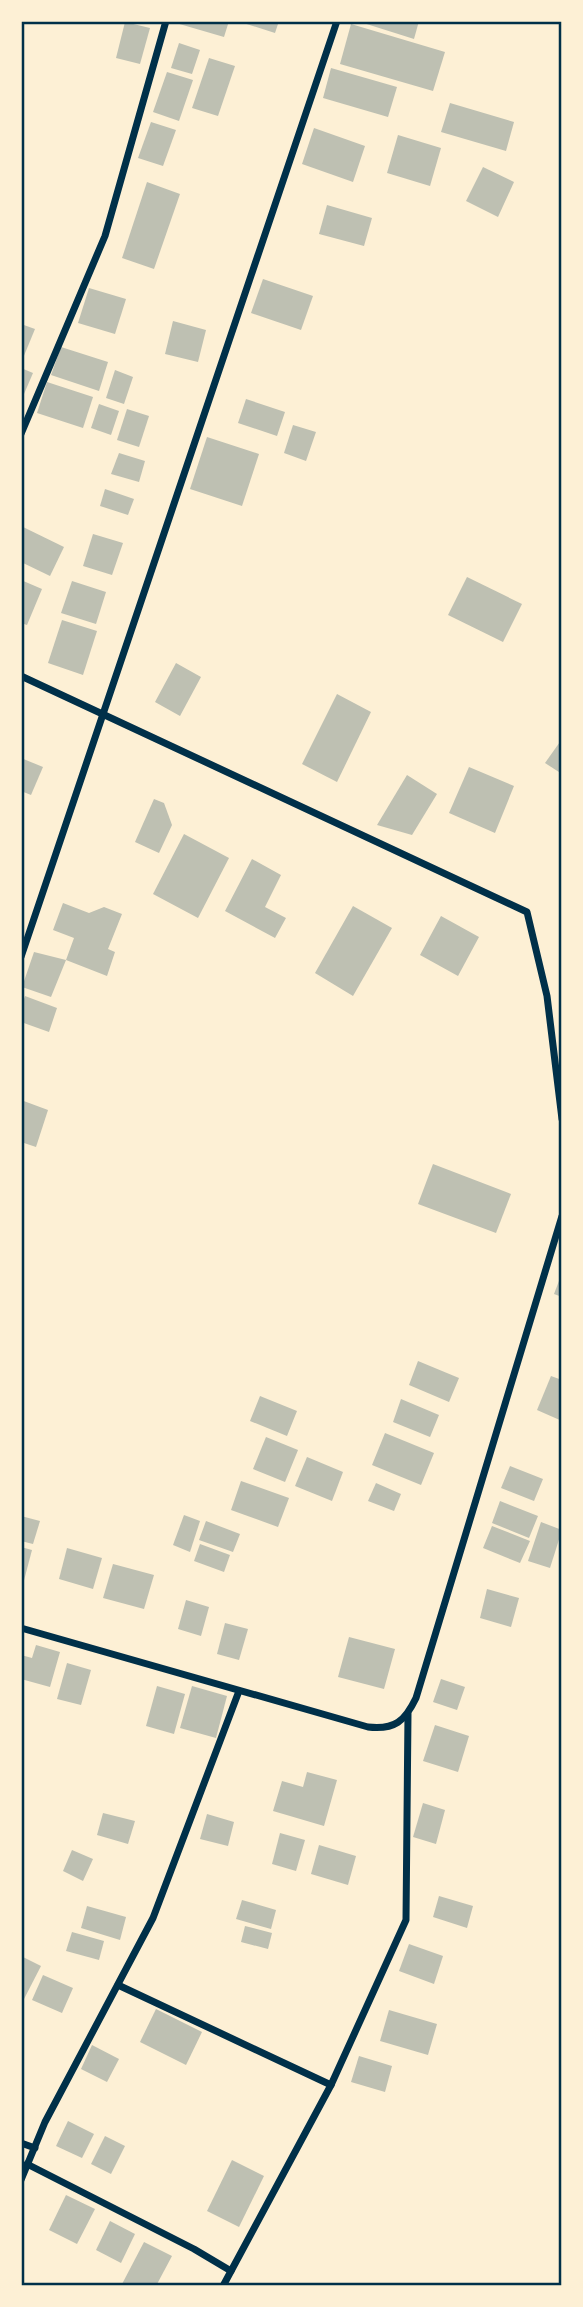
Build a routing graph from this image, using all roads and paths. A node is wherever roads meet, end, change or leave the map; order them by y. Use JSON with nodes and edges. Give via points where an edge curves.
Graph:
{"nodes":[{"id":1,"x":155,"y":21,"type":"edge"},
{"id":2,"x":337,"y":21,"type":"edge"},
{"id":3,"x":165,"y":23,"type":"edge"},
{"id":4,"x":21,"y":434,"type":"edge"},
{"id":5,"x":21,"y":676,"type":"edge"},
{"id":6,"x":102,"y":714,"type":"junction"},
{"id":7,"x":21,"y":957,"type":"edge"},
{"id":8,"x":562,"y":1119,"type":"edge"},
{"id":9,"x":562,"y":1216,"type":"edge"},
{"id":10,"x":21,"y":1628,"type":"edge"},
{"id":11,"x":239,"y":1690,"type":"junction"},
{"id":12,"x":408,"y":1714,"type":"junction"},
{"id":13,"x":118,"y":1985,"type":"junction"},
{"id":14,"x":331,"y":2085,"type":"junction"},
{"id":15,"x":21,"y":2143,"type":"edge"},
{"id":16,"x":35,"y":2148,"type":"junction"},
{"id":17,"x":27,"y":2164,"type":"junction"},
{"id":18,"x":21,"y":2180,"type":"edge"},
{"id":19,"x":231,"y":2271,"type":"junction"},
{"id":20,"x":223,"y":2286,"type":"edge"}],
"edges":[{"from":1,"to":3,"type":"street"},
{"from":2,"to":6,"type":"street"},
{"from":3,"to":4,"type":"street","via":[[104,236]]},
{"from":5,"to":6,"type":"street"},
{"from":6,"to":7,"type":"street"},
{"from":6,"to":8,"type":"street","via":[[527,912],[547,996]]},
{"from":9,"to":12,"type":"street"},
{"from":10,"to":11,"type":"street"},
{"from":11,"to":12,"type":"street","via":[[368,1727],[396,1724]]},
{"from":11,"to":13,"type":"street","via":[[153,1918]]},
{"from":12,"to":14,"type":"street","via":[[406,1920]]},
{"from":13,"to":14,"type":"street"},
{"from":13,"to":16,"type":"street"},
{"from":14,"to":19,"type":"street"},
{"from":15,"to":16,"type":"street"},
{"from":16,"to":17,"type":"street"},
{"from":17,"to":18,"type":"street"},
{"from":17,"to":19,"type":"street"},
{"from":19,"to":20,"type":"street"}]}
